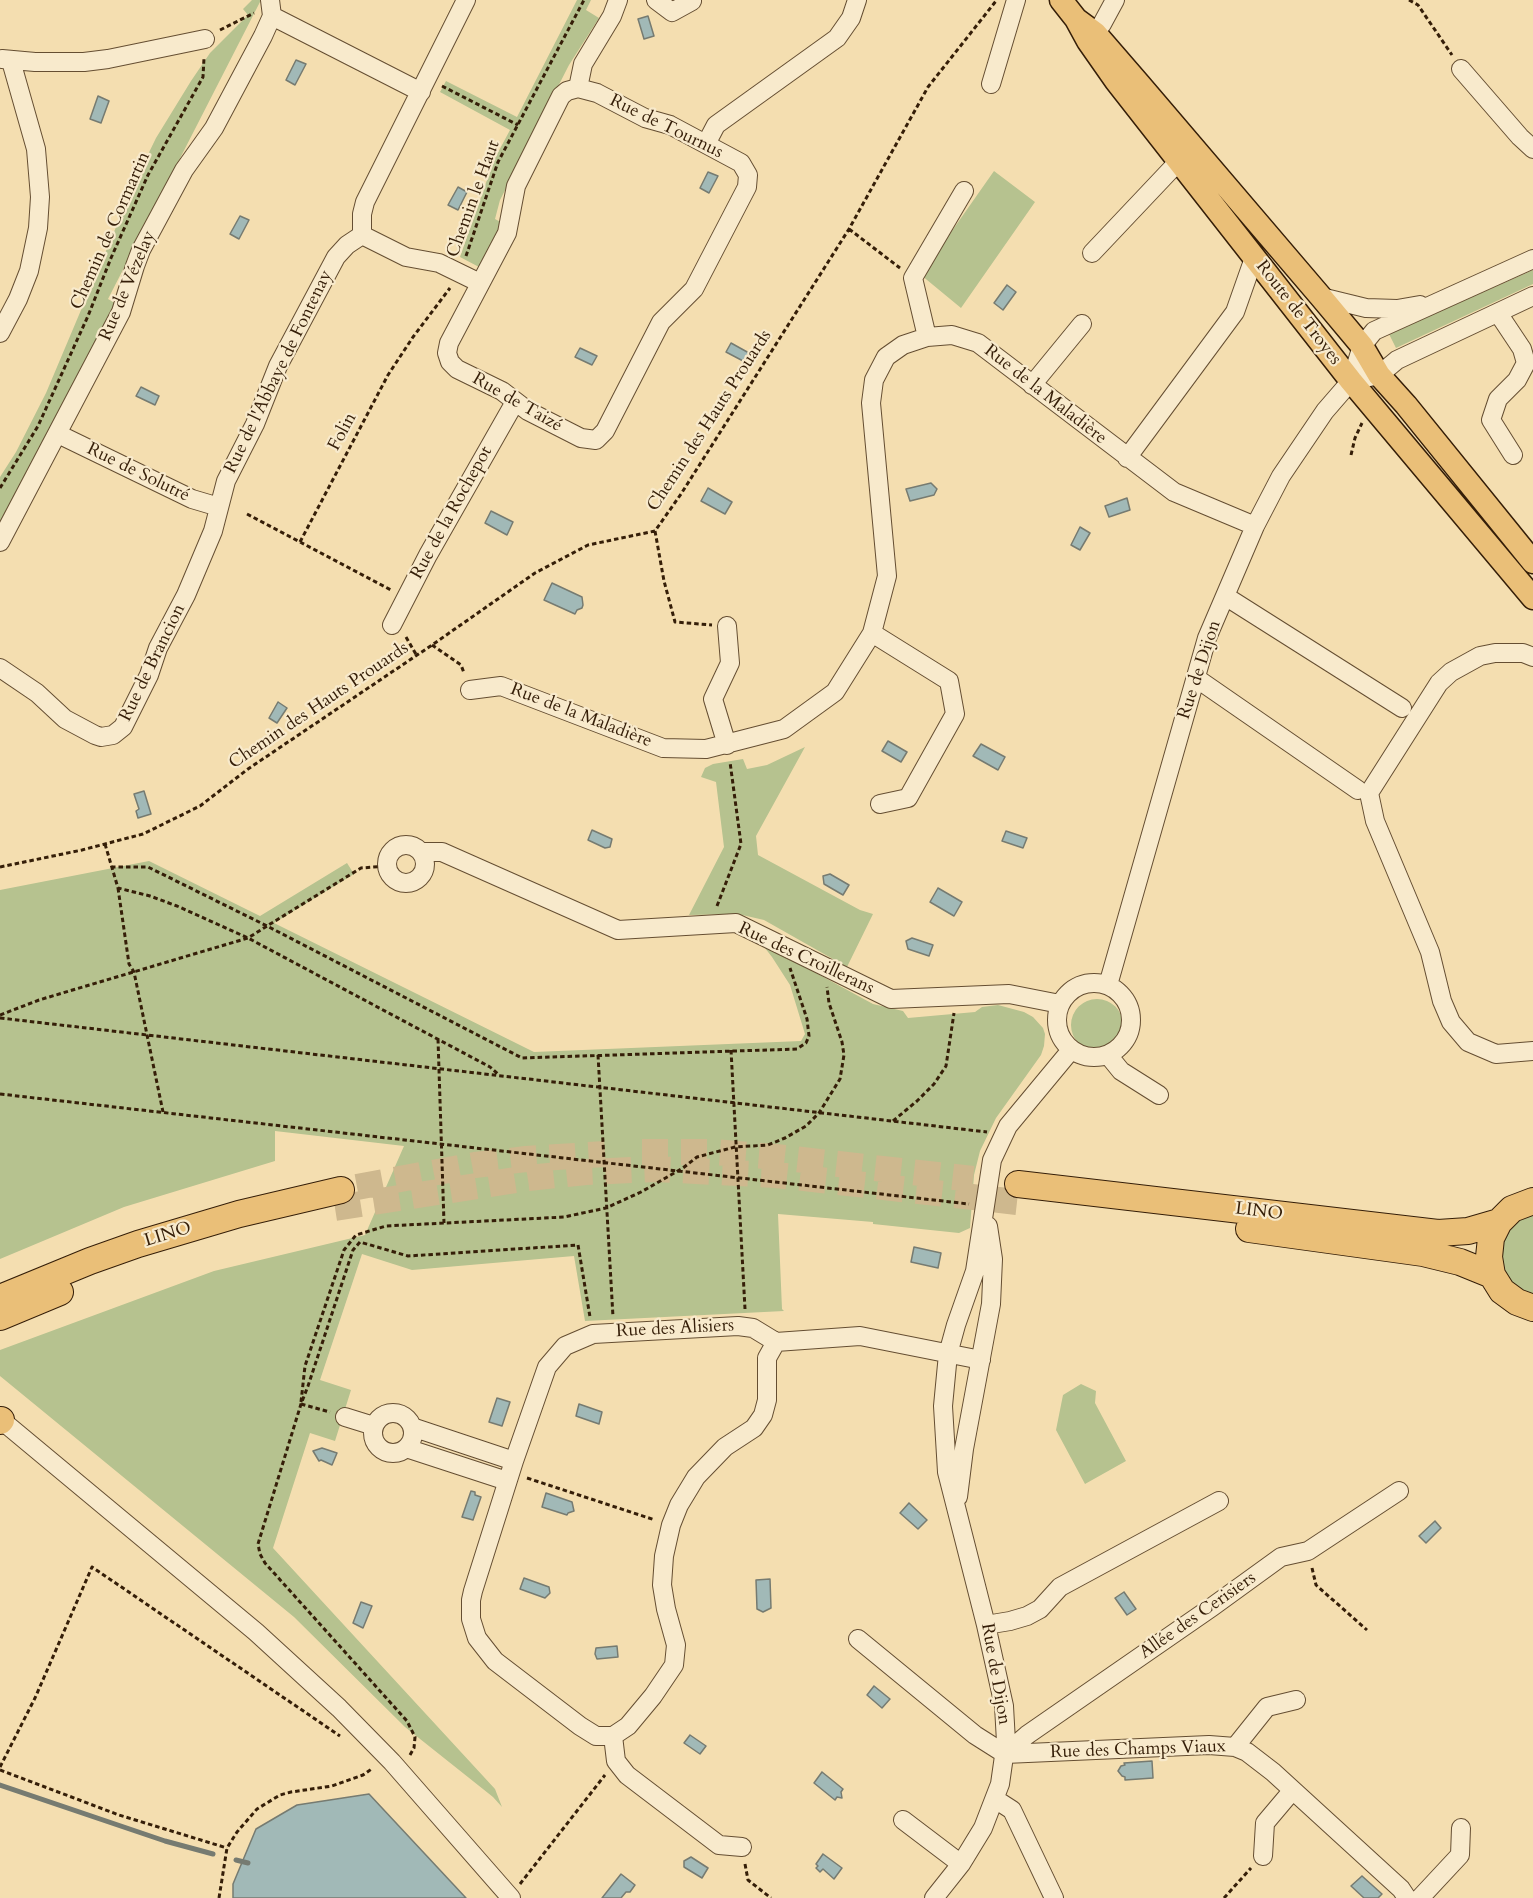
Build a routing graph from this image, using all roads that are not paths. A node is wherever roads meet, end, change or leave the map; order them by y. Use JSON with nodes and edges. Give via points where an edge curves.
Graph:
{"nodes":[{"id":1,"x":466,"y":0,"type":"edge"},
{"id":2,"x":618,"y":0,"type":"edge"},
{"id":3,"x":656,"y":0,"type":"edge"},
{"id":4,"x":857,"y":0,"type":"edge"},
{"id":5,"x":1016,"y":0,"type":"edge"},
{"id":6,"x":1061,"y":0,"type":"edge"},
{"id":7,"x":1115,"y":0,"type":"edge"},
{"id":8,"x":692,"y":2,"type":"dead end"},
{"id":9,"x":268,"y":8,"type":"edge"},
{"id":10,"x":1091,"y":37,"type":"junction"},
{"id":11,"x":205,"y":39,"type":"road end"},
{"id":12,"x":6,"y":60,"type":"edge"},
{"id":13,"x":1461,"y":69,"type":"road end"},
{"id":14,"x":990,"y":84,"type":"dead end"},
{"id":15,"x":424,"y":85,"type":"junction"},
{"id":16,"x":578,"y":88,"type":"junction"},
{"id":17,"x":706,"y":144,"type":"junction"},
{"id":18,"x":1533,"y":149,"type":"edge"},
{"id":19,"x":1179,"y":161,"type":"junction"},
{"id":20,"x":964,"y":191,"type":"dead end"},
{"id":21,"x":362,"y":235,"type":"junction"},
{"id":22,"x":1092,"y":253,"type":"dead end"},
{"id":23,"x":1254,"y":258,"type":"junction"},
{"id":24,"x":1533,"y":259,"type":"edge"},
{"id":25,"x":480,"y":284,"type":"junction"},
{"id":26,"x":1533,"y":296,"type":"edge"},
{"id":27,"x":1321,"y":297,"type":"junction"},
{"id":28,"x":1445,"y":300,"type":"junction"},
{"id":29,"x":1498,"y":313,"type":"junction"},
{"id":30,"x":1083,"y":324,"type":"dead end"},
{"id":31,"x":0,"y":333,"type":"edge"},
{"id":32,"x":927,"y":337,"type":"junction"},
{"id":33,"x":1362,"y":346,"type":"junction"},
{"id":34,"x":1360,"y":377,"type":"junction"},
{"id":35,"x":1032,"y":385,"type":"junction"},
{"id":36,"x":514,"y":402,"type":"junction"},
{"id":37,"x":58,"y":434,"type":"junction"},
{"id":38,"x":596,"y":440,"type":"joint"},
{"id":39,"x":1513,"y":455,"type":"dead end"},
{"id":40,"x":1127,"y":458,"type":"junction"},
{"id":41,"x":219,"y":507,"type":"junction"},
{"id":42,"x":1255,"y":526,"type":"junction"},
{"id":43,"x":0,"y":542,"type":"edge"},
{"id":44,"x":1533,"y":561,"type":"edge"},
{"id":45,"x":186,"y":595,"type":"joint"},
{"id":46,"x":1225,"y":596,"type":"junction"},
{"id":47,"x":1533,"y":598,"type":"edge"},
{"id":48,"x":392,"y":625,"type":"road end"},
{"id":49,"x":727,"y":626,"type":"road end"},
{"id":50,"x":872,"y":633,"type":"junction"},
{"id":51,"x":1533,"y":657,"type":"edge"},
{"id":52,"x":0,"y":668,"type":"edge"},
{"id":53,"x":1196,"y":678,"type":"junction"},
{"id":54,"x":470,"y":690,"type":"road end"},
{"id":55,"x":1402,"y":708,"type":"dead end"},
{"id":56,"x":727,"y":745,"type":"junction"},
{"id":57,"x":1358,"y":790,"type":"dead end"},
{"id":58,"x":880,"y":804,"type":"dead end"},
{"id":59,"x":422,"y":852,"type":"junction"},
{"id":60,"x":1108,"y":985,"type":"junction"},
{"id":61,"x":1060,"y":1004,"type":"junction"},
{"id":62,"x":1071,"y":1050,"type":"junction"},
{"id":63,"x":1533,"y":1051,"type":"edge"},
{"id":64,"x":1108,"y":1055,"type":"junction"},
{"id":65,"x":1159,"y":1095,"type":"dead end"},
{"id":66,"x":1532,"y":1199,"type":"edge"},
{"id":67,"x":986,"y":1206,"type":"junction"},
{"id":68,"x":1499,"y":1222,"type":"junction"},
{"id":69,"x":1492,"y":1275,"type":"junction"},
{"id":70,"x":0,"y":1298,"type":"edge"},
{"id":71,"x":1533,"y":1308,"type":"edge"},
{"id":72,"x":0,"y":1317,"type":"edge"},
{"id":73,"x":776,"y":1342,"type":"junction"},
{"id":74,"x":948,"y":1353,"type":"junction"},
{"id":75,"x":981,"y":1360,"type":"junction"},
{"id":76,"x":345,"y":1417,"type":"road end"},
{"id":77,"x":0,"y":1420,"type":"edge"},
{"id":78,"x":374,"y":1426,"type":"junction"},
{"id":79,"x":412,"y":1427,"type":"junction"},
{"id":80,"x":406,"y":1448,"type":"junction"},
{"id":81,"x":510,"y":1471,"type":"junction"},
{"id":82,"x":1399,"y":1491,"type":"dead end"},
{"id":83,"x":1219,"y":1501,"type":"dead end"},
{"id":84,"x":957,"y":1505,"type":"junction"},
{"id":85,"x":986,"y":1625,"type":"junction"},
{"id":86,"x":858,"y":1639,"type":"dead end"},
{"id":87,"x":1296,"y":1700,"type":"dead end"},
{"id":88,"x":613,"y":1736,"type":"junction"},
{"id":89,"x":1235,"y":1747,"type":"junction"},
{"id":90,"x":1005,"y":1754,"type":"junction"},
{"id":91,"x":1292,"y":1791,"type":"junction"},
{"id":92,"x":995,"y":1799,"type":"junction"},
{"id":93,"x":903,"y":1820,"type":"dead end"},
{"id":94,"x":1461,"y":1828,"type":"dead end"},
{"id":95,"x":742,"y":1847,"type":"road end"},
{"id":96,"x":1263,"y":1856,"type":"road end"},
{"id":97,"x":961,"y":1864,"type":"junction"},
{"id":98,"x":510,"y":1898,"type":"edge"},
{"id":99,"x":934,"y":1898,"type":"edge"},
{"id":100,"x":1054,"y":1898,"type":"edge"},
{"id":101,"x":1407,"y":1898,"type":"edge"},
{"id":102,"x":1420,"y":1898,"type":"edge"}],
"edges":[{"from":1,"to":15,"type":"street"},
{"from":2,"to":16,"type":"street","via":[[583,64]]},
{"from":3,"to":8,"type":"street","via":[[672,12]]},
{"from":4,"to":17,"type":"street","via":[[851,18],[837,38],[716,125]]},
{"from":5,"to":14,"type":"street"},
{"from":6,"to":10,"type":"main road"},
{"from":7,"to":10,"type":"street"},
{"from":9,"to":15,"type":"street"},
{"from":9,"to":37,"type":"street","name":"Rue de Vézelay","via":[[214,128],[184,170],[141,250],[123,307]]},
{"from":10,"to":19,"type":"main road","name":"Route de Troyes","via":[[1116,81]]},
{"from":10,"to":27,"type":"main road"},
{"from":11,"to":12,"type":"street","via":[[92,61]]},
{"from":12,"to":31,"type":"street","via":[[36,148],[40,198],[29,271]]},
{"from":13,"to":18,"type":"street"},
{"from":15,"to":21,"type":"street","via":[[365,202]]},
{"from":16,"to":17,"type":"street","name":"Rue de Tournus","via":[[597,93]]},
{"from":16,"to":25,"type":"street","via":[[561,96],[516,186],[507,233]]},
{"from":17,"to":38,"type":"street","name":"Rue de Tournus","via":[[741,163],[748,175],[747,187],[694,289],[661,322],[605,431]]},
{"from":19,"to":22,"type":"street"},
{"from":19,"to":23,"type":"main road","name":"Route de Troyes"},
{"from":20,"to":32,"type":"street","via":[[913,278]]},
{"from":21,"to":25,"type":"street","via":[[406,257],[439,262]]},
{"from":21,"to":41,"type":"street","name":"Rue de l'Abbaye de Fontenay","via":[[336,258],[278,366],[251,433],[226,481]]},
{"from":23,"to":34,"type":"main road","name":"Route de Troyes"},
{"from":23,"to":40,"type":"street","via":[[1235,312]]},
{"from":24,"to":28,"type":"street"},
{"from":25,"to":36,"type":"street","name":"Rue de Taizé","via":[[447,353],[456,369],[502,391]]},
{"from":26,"to":29,"type":"street","name":"Rue de Dijon"},
{"from":27,"to":28,"type":"street","via":[[1366,308],[1397,309]]},
{"from":27,"to":33,"type":"main road"},
{"from":28,"to":33,"type":"street","via":[[1374,331]]},
{"from":29,"to":34,"type":"street","name":"Rue de Dijon"},
{"from":29,"to":39,"type":"street","via":[[1522,349],[1526,363],[1517,380],[1498,399],[1491,420]]},
{"from":30,"to":35,"type":"street"},
{"from":32,"to":35,"type":"street","name":"Rue de la Maladière","via":[[952,335],[978,343]]},
{"from":32,"to":50,"type":"street","name":"Rue de la Maladière","via":[[903,345],[886,357],[874,380],[871,403],[888,576]]},
{"from":33,"to":34,"type":"main road"},
{"from":34,"to":42,"type":"street","name":"Rue de Dijon","via":[[1325,411],[1281,476]]},
{"from":34,"to":44,"type":"main road","via":[[1406,405]]},
{"from":34,"to":47,"type":"main road","name":"Route de Troyes"},
{"from":35,"to":40,"type":"street","name":"Rue de la Maladière"},
{"from":36,"to":38,"type":"street","name":"Rue de Taizé","via":[[581,438]]},
{"from":36,"to":48,"type":"street","name":"Rue de la Rochepot"},
{"from":37,"to":41,"type":"street","name":"Rue de Solutré","via":[[192,500]]},
{"from":37,"to":43,"type":"street","name":"Rue de Vézelay"},
{"from":40,"to":42,"type":"street","name":"Rue de la Maladière","via":[[1174,492]]},
{"from":41,"to":45,"type":"street","name":"Rue de l'Abbaye de Fontenay"},
{"from":42,"to":46,"type":"street","name":"Rue de Dijon"},
{"from":45,"to":52,"type":"street","name":"Rue de Brancion","via":[[123,727],[113,735],[95,735],[65,719],[37,693]]},
{"from":46,"to":53,"type":"street","name":"Rue de Dijon"},
{"from":46,"to":55,"type":"street"},
{"from":49,"to":56,"type":"street","via":[[730,663],[713,699]]},
{"from":50,"to":56,"type":"street","name":"Rue de la Maladière","via":[[835,692],[784,729]]},
{"from":50,"to":58,"type":"street","via":[[949,681],[955,714],[908,798]]},
{"from":51,"to":63,"type":"street","via":[[1494,653],[1451,672],[1439,683],[1369,793],[1375,821],[1430,952],[1451,1022],[1468,1042],[1496,1054]]},
{"from":53,"to":57,"type":"street"},
{"from":53,"to":60,"type":"street","name":"Rue de Dijon"},
{"from":54,"to":56,"type":"street","name":"Rue de la Maladière","via":[[501,686],[663,748],[706,749]]},
{"from":59,"to":59,"type":"street","name":"Rue des Croillerans","via":[[424,871],[416,880],[404,883],[393,877],[387,866],[390,854],[399,846],[412,845]]},
{"from":59,"to":61,"type":"street","name":"Rue des Croillerans","via":[[442,852],[618,930],[736,923],[891,999],[1009,994]]},
{"from":60,"to":61,"type":"street","via":[[1075,987]]},
{"from":60,"to":64,"type":"street","via":[[1127,1002],[1131,1027],[1127,1039]]},
{"from":61,"to":62,"type":"street","via":[[1058,1029]]},
{"from":62,"to":64,"type":"street","via":[[1089,1057]]},
{"from":62,"to":67,"type":"street","name":"Rue de Dijon","via":[[1004,1134],[992,1160]]},
{"from":64,"to":65,"type":"street","via":[[1120,1071]]},
{"from":66,"to":68,"type":"highway","name":"LINO","via":[[1512,1209]]},
{"from":67,"to":74,"type":"street","name":"Rue de Dijon","via":[[975,1271]]},
{"from":67,"to":75,"type":"street","name":"Rue de Dijon","via":[[994,1278]]},
{"from":68,"to":69,"type":"highway","via":[[1489,1248]]},
{"from":68,"to":69,"type":"highway","name":"LINO","via":[[1468,1231],[1438,1233],[1017,1193],[1406,1250],[1444,1257]]},
{"from":69,"to":71,"type":"highway","via":[[1509,1297]]},
{"from":70,"to":72,"type":"highway","name":"LINO","via":[[138,1244],[239,1214],[338,1199],[146,1259]]},
{"from":73,"to":74,"type":"street","via":[[860,1336]]},
{"from":73,"to":81,"type":"street","name":"Rue des Alisiers","via":[[746,1326],[593,1334],[565,1346],[548,1367]]},
{"from":73,"to":88,"type":"street","via":[[767,1358],[763,1415],[754,1428],[725,1447],[696,1477],[671,1526],[663,1586],[676,1645],[674,1665],[628,1726]]},
{"from":74,"to":75,"type":"street"},
{"from":74,"to":84,"type":"street","name":"Rue de Dijon","via":[[943,1426],[947,1472]]},
{"from":75,"to":84,"type":"street","name":"Rue de Dijon"},
{"from":76,"to":78,"type":"street"},
{"from":77,"to":98,"type":"street","via":[[256,1632],[339,1708],[392,1762]]},
{"from":78,"to":79,"type":"street","via":[[382,1416],[395,1413]]},
{"from":78,"to":80,"type":"street","via":[[374,1439],[382,1450],[394,1453]]},
{"from":79,"to":80,"type":"street","via":[[413,1437]]},
{"from":79,"to":81,"type":"street"},
{"from":80,"to":81,"type":"street"},
{"from":81,"to":88,"type":"street","name":"Rue des Alisiers","via":[[471,1600],[477,1638],[495,1661],[580,1726],[596,1736]]},
{"from":82,"to":90,"type":"street","name":"Allée des Cerisiers","via":[[1308,1551],[1281,1557]]},
{"from":83,"to":85,"type":"street","via":[[1060,1587],[1040,1610]]},
{"from":84,"to":85,"type":"street","name":"Rue de Dijon"},
{"from":85,"to":90,"type":"street","name":"Rue de Dijon","via":[[1004,1706]]},
{"from":86,"to":90,"type":"street","via":[[975,1736]]},
{"from":87,"to":89,"type":"street","via":[[1267,1707]]},
{"from":88,"to":95,"type":"street","via":[[616,1761],[627,1775],[719,1845]]},
{"from":89,"to":90,"type":"street","name":"Rue des Champs Viaux"},
{"from":89,"to":91,"type":"street","name":"Rue des Champs Viaux","via":[[1247,1752]]},
{"from":90,"to":92,"type":"street","name":"Rue de Dijon"},
{"from":91,"to":96,"type":"street","via":[[1264,1824]]},
{"from":91,"to":101,"type":"street","name":"Rue des Champs Viaux"},
{"from":92,"to":97,"type":"street","name":"Rue de Dijon"},
{"from":92,"to":100,"type":"street","via":[[1012,1810]]},
{"from":93,"to":97,"type":"street"},
{"from":94,"to":102,"type":"street","via":[[1460,1856]]},
{"from":97,"to":99,"type":"street","name":"Rue de Dijon"}]}
